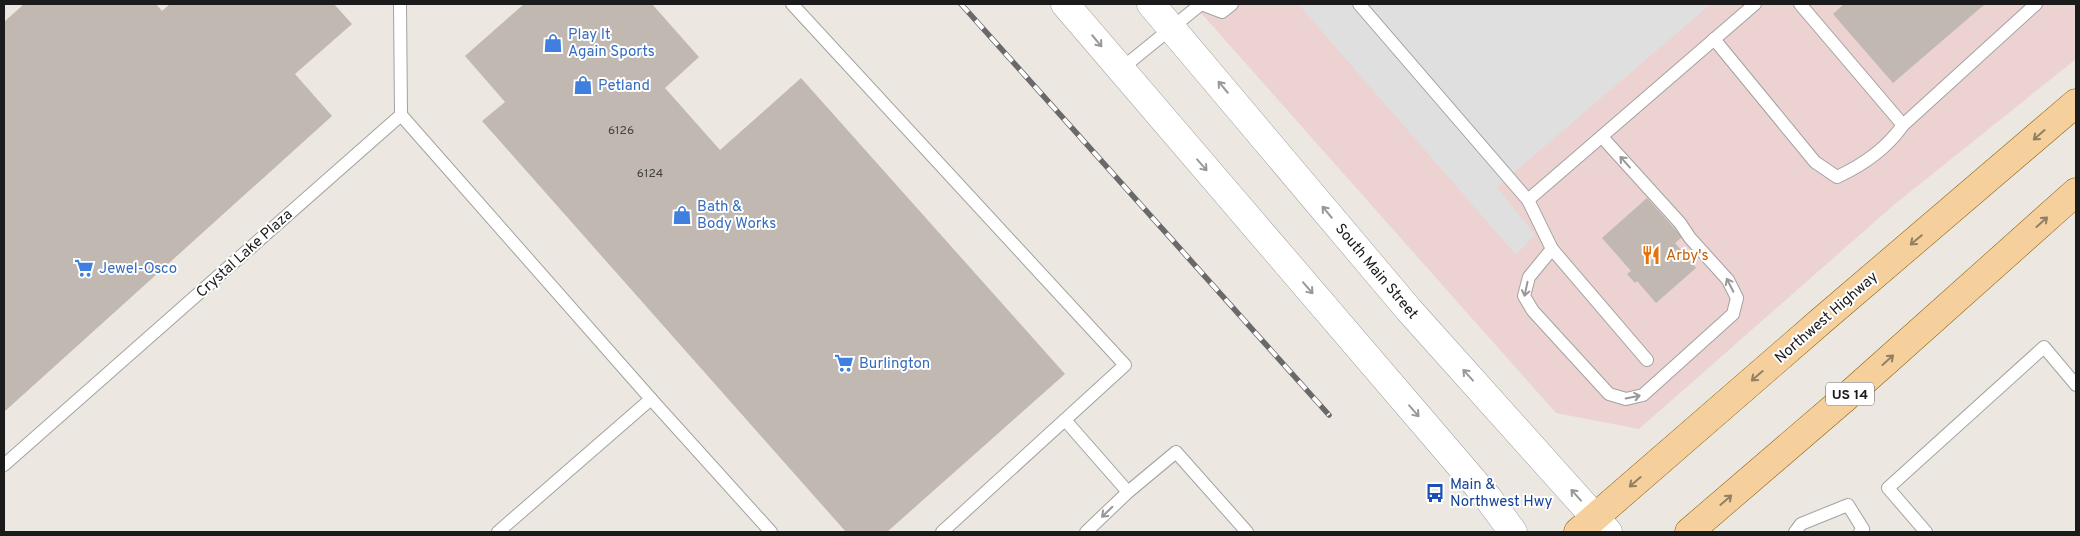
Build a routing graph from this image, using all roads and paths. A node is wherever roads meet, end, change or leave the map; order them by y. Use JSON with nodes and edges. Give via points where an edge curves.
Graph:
{"nodes":[{"id":1,"x":400,"y":4,"type":"edge"},
{"id":2,"x":792,"y":4,"type":"edge"},
{"id":3,"x":1066,"y":4,"type":"edge"},
{"id":4,"x":1151,"y":4,"type":"edge"},
{"id":5,"x":1201,"y":4,"type":"edge"},
{"id":6,"x":1232,"y":4,"type":"edge"},
{"id":7,"x":1359,"y":4,"type":"edge"},
{"id":8,"x":1755,"y":4,"type":"edge"},
{"id":9,"x":1800,"y":4,"type":"edge"},
{"id":10,"x":2036,"y":4,"type":"edge"},
{"id":11,"x":1172,"y":26,"type":"junction"},
{"id":12,"x":1714,"y":39,"type":"junction"},
{"id":13,"x":1121,"y":70,"type":"junction"},
{"id":14,"x":2076,"y":103,"type":"edge"},
{"id":15,"x":402,"y":115,"type":"junction"},
{"id":16,"x":1903,"y":125,"type":"junction"},
{"id":17,"x":1602,"y":137,"type":"junction"},
{"id":18,"x":2076,"y":192,"type":"edge"},
{"id":19,"x":1528,"y":200,"type":"junction"},
{"id":20,"x":1552,"y":249,"type":"junction"},
{"id":21,"x":1647,"y":360,"type":"dead end"},
{"id":22,"x":2076,"y":385,"type":"edge"},
{"id":23,"x":651,"y":399,"type":"junction"},
{"id":24,"x":1065,"y":420,"type":"junction"},
{"id":25,"x":4,"y":465,"type":"edge"},
{"id":26,"x":1128,"y":492,"type":"junction"},
{"id":27,"x":1594,"y":527,"type":"edge"},
{"id":28,"x":767,"y":528,"type":"edge"},
{"id":29,"x":498,"y":532,"type":"edge"},
{"id":30,"x":752,"y":532,"type":"edge"},
{"id":31,"x":942,"y":532,"type":"edge"},
{"id":32,"x":1086,"y":532,"type":"edge"},
{"id":33,"x":1246,"y":532,"type":"edge"},
{"id":34,"x":1513,"y":532,"type":"edge"},
{"id":35,"x":1689,"y":532,"type":"edge"},
{"id":36,"x":1795,"y":532,"type":"edge"},
{"id":37,"x":1860,"y":532,"type":"edge"},
{"id":38,"x":1926,"y":532,"type":"edge"}],
"edges":[{"from":1,"to":15,"type":"lane"},
{"from":2,"to":24,"type":"lane","via":[[1125,365]]},
{"from":3,"to":13,"type":"street","one_way":true},
{"from":4,"to":11,"type":"street","name":"South Main Street"},
{"from":5,"to":6,"type":"lane","via":[[1222,12]]},
{"from":5,"to":11,"type":"lane"},
{"from":7,"to":19,"type":"lane"},
{"from":8,"to":12,"type":"lane"},
{"from":9,"to":16,"type":"lane"},
{"from":10,"to":16,"type":"lane"},
{"from":11,"to":13,"type":"lane"},
{"from":27,"to":11,"type":"street","name":"South Main Street","one_way":true},
{"from":12,"to":16,"type":"lane","via":[[1815,162],[1838,177],[1856,169],[1878,152]]},
{"from":12,"to":17,"type":"lane"},
{"from":13,"to":34,"type":"street","one_way":true,"via":[[1488,498]]},
{"from":14,"to":27,"type":"main road","name":"Northwest Highway","one_way":true,"via":[[1821,321]]},
{"from":15,"to":23,"type":"lane"},
{"from":15,"to":25,"type":"lane","name":"Crystal Lake Plaza"},
{"from":17,"to":19,"type":"lane"},
{"from":20,"to":17,"type":"lane","one_way":true,"via":[[1529,277],[1524,296],[1533,311],[1609,394],[1626,399],[1643,395],[1733,314],[1737,298],[1728,280]]},
{"from":35,"to":18,"type":"main road","number":"US 14","one_way":true},
{"from":19,"to":20,"type":"lane"},
{"from":20,"to":21,"type":"lane"},
{"from":22,"to":38,"type":"lane","via":[[2044,347],[1888,488]]},
{"from":23,"to":28,"type":"lane"},
{"from":23,"to":29,"type":"lane"},
{"from":24,"to":26,"type":"lane"},
{"from":24,"to":31,"type":"lane"},
{"from":26,"to":32,"type":"lane","one_way":true},
{"from":26,"to":33,"type":"lane","via":[[1176,452]]},
{"from":28,"to":30,"type":"lane"},
{"from":36,"to":37,"type":"lane","via":[[1801,524],[1848,505],[1863,529]]}]}
